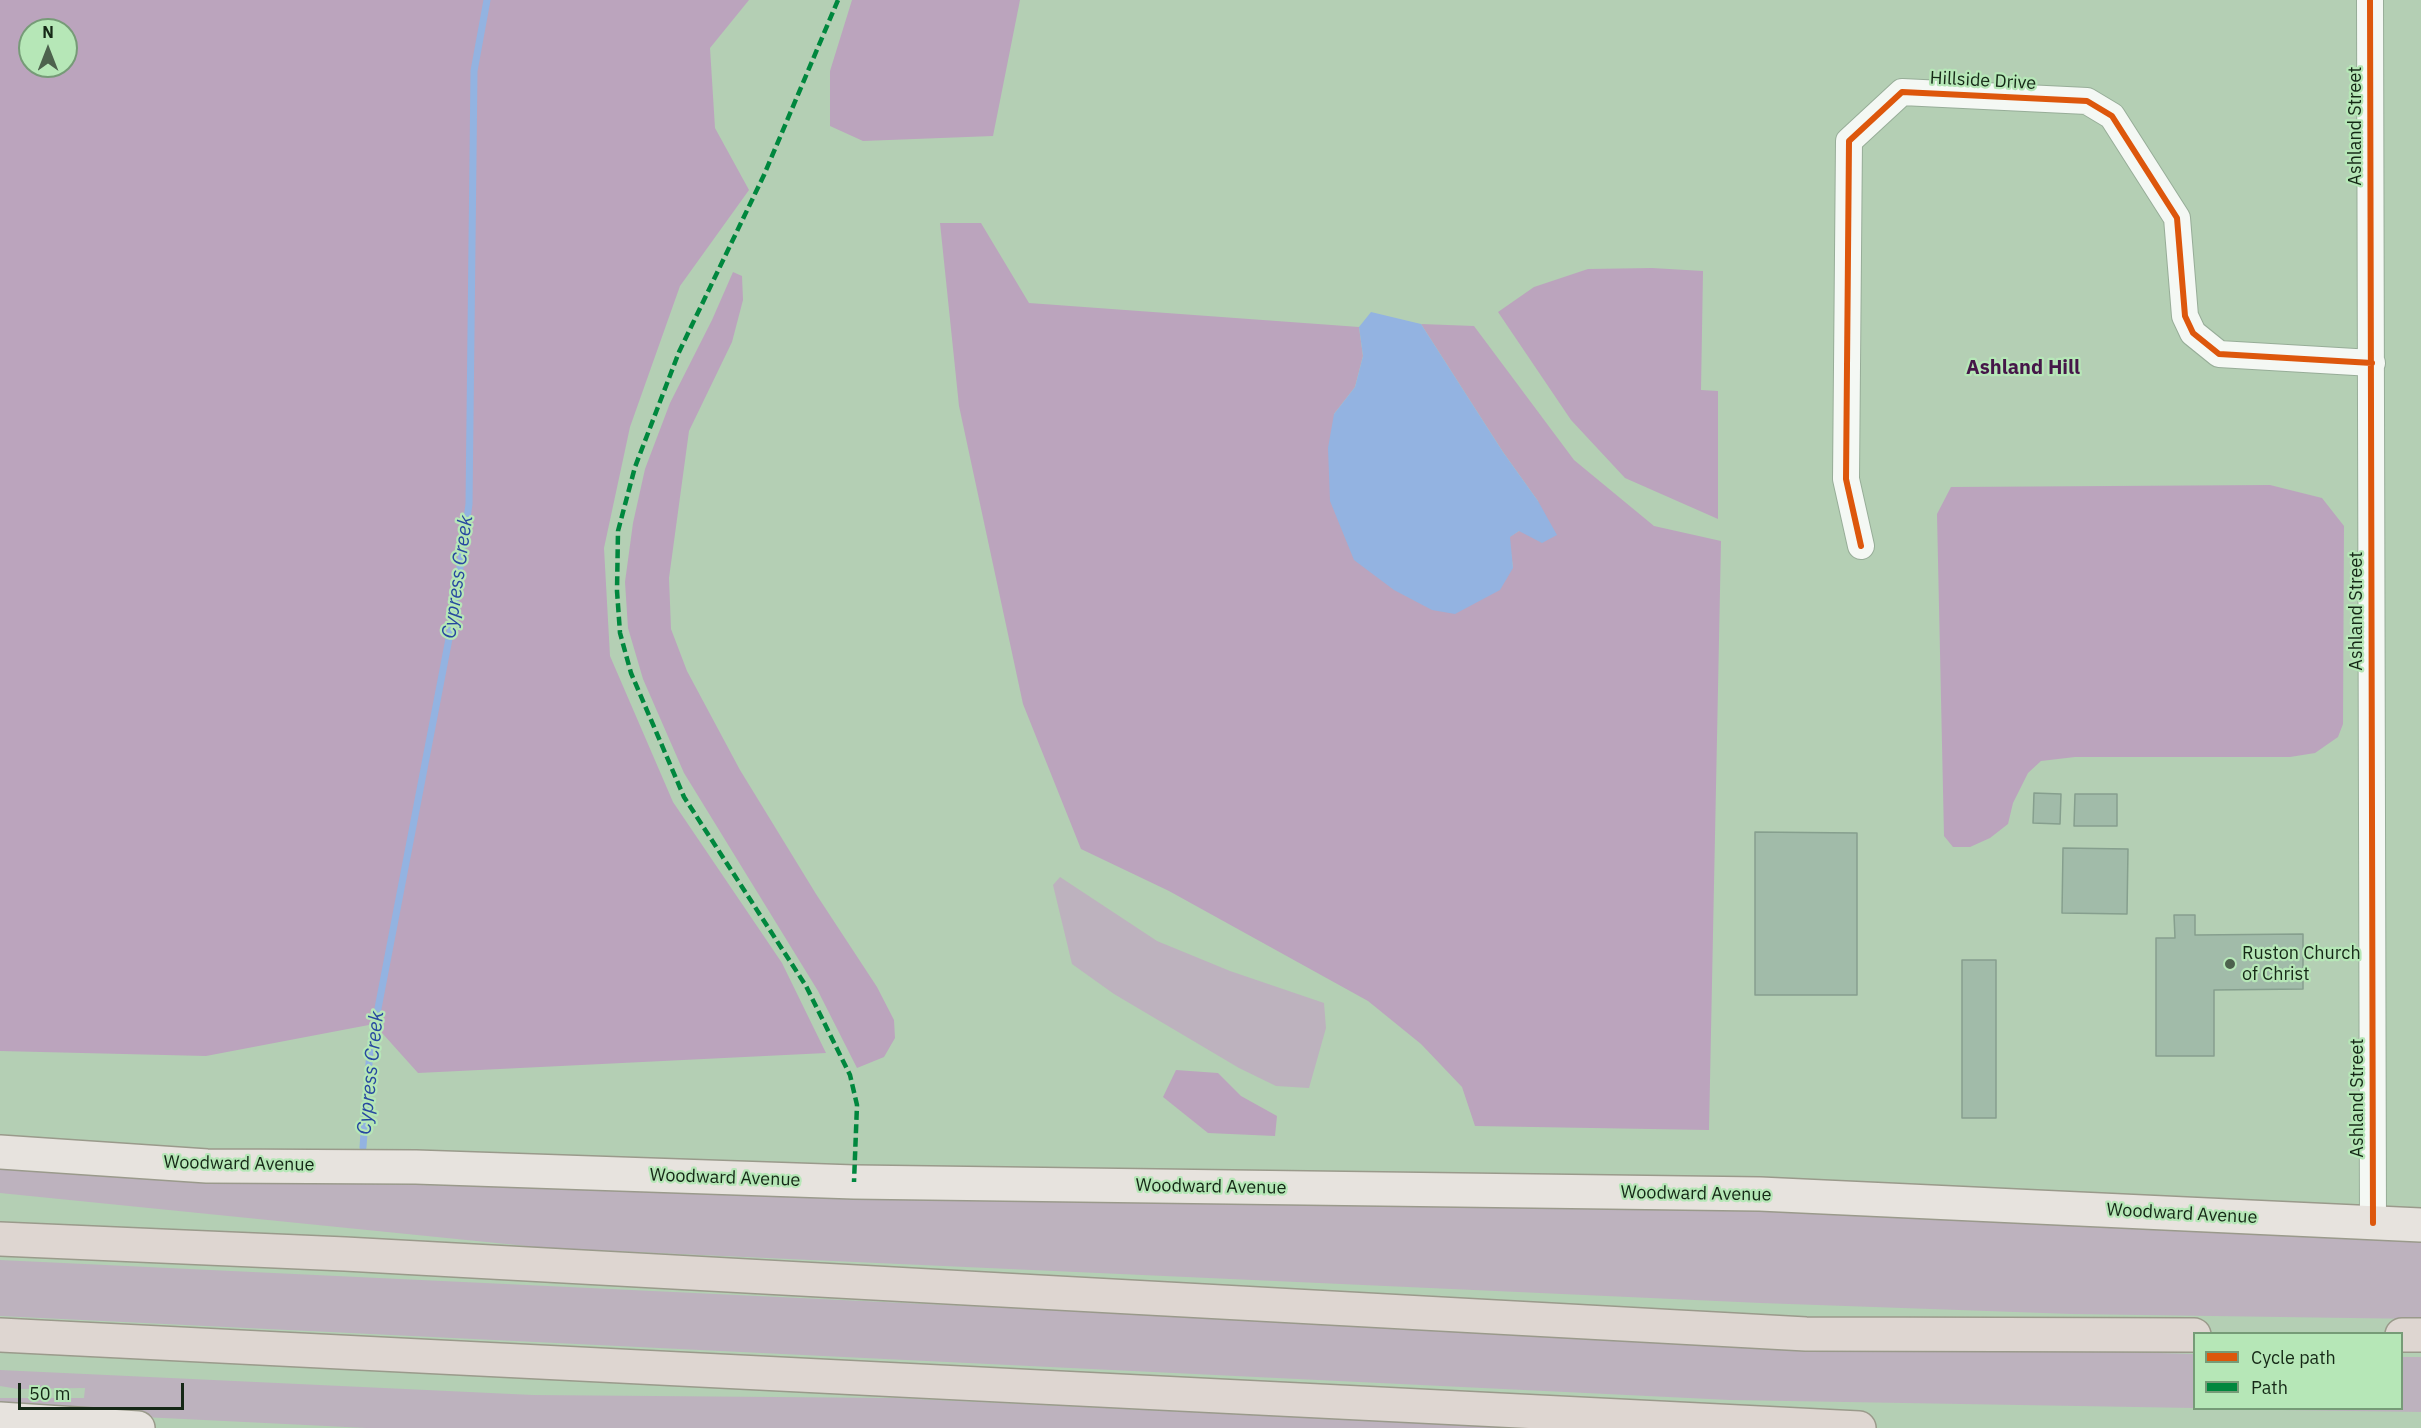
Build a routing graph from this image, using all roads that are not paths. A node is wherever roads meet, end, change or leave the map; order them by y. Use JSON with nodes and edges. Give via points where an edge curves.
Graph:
{"nodes":[{"id":1,"x":2370,"y":0,"type":"edge"},
{"id":2,"x":2372,"y":363,"type":"junction"},
{"id":3,"x":1861,"y":546,"type":"dead end"},
{"id":4,"x":0,"y":1152,"type":"edge"},
{"id":5,"x":2373,"y":1223,"type":"junction"},
{"id":6,"x":0,"y":1225,"type":"edge"},
{"id":7,"x":2421,"y":1225,"type":"edge"},
{"id":8,"x":0,"y":1239,"type":"edge"},
{"id":9,"x":165,"y":1246,"type":"junction"},
{"id":10,"x":2193,"y":1335,"type":"edge"},
{"id":11,"x":2403,"y":1335,"type":"edge"},
{"id":12,"x":2421,"y":1335,"type":"edge"},
{"id":13,"x":0,"y":1337,"type":"edge"},
{"id":14,"x":0,"y":1419,"type":"edge"},
{"id":15,"x":138,"y":1428,"type":"edge"},
{"id":16,"x":1859,"y":1428,"type":"edge"}],
"edges":[{"from":1,"to":2,"type":"street","name":"Ashland Street"},
{"from":2,"to":3,"type":"street","name":"Hillside Drive","via":[[2219,354],[2193,333],[2185,316],[2177,218],[2112,116],[2087,101],[1902,92],[1849,141],[1846,480]]},
{"from":2,"to":5,"type":"street","name":"Ashland Street"},
{"from":4,"to":5,"type":"main road","name":"Woodward Avenue","via":[[207,1166],[416,1167],[854,1182],[1760,1194]]},
{"from":5,"to":7,"type":"main road","name":"Woodward Avenue"},
{"from":6,"to":9,"type":"highway"},
{"from":8,"to":9,"type":"highway"},
{"from":9,"to":10,"type":"highway","via":[[1806,1334]]},
{"from":11,"to":12,"type":"highway"},
{"from":13,"to":16,"type":"highway"},
{"from":14,"to":15,"type":"main road"}]}
